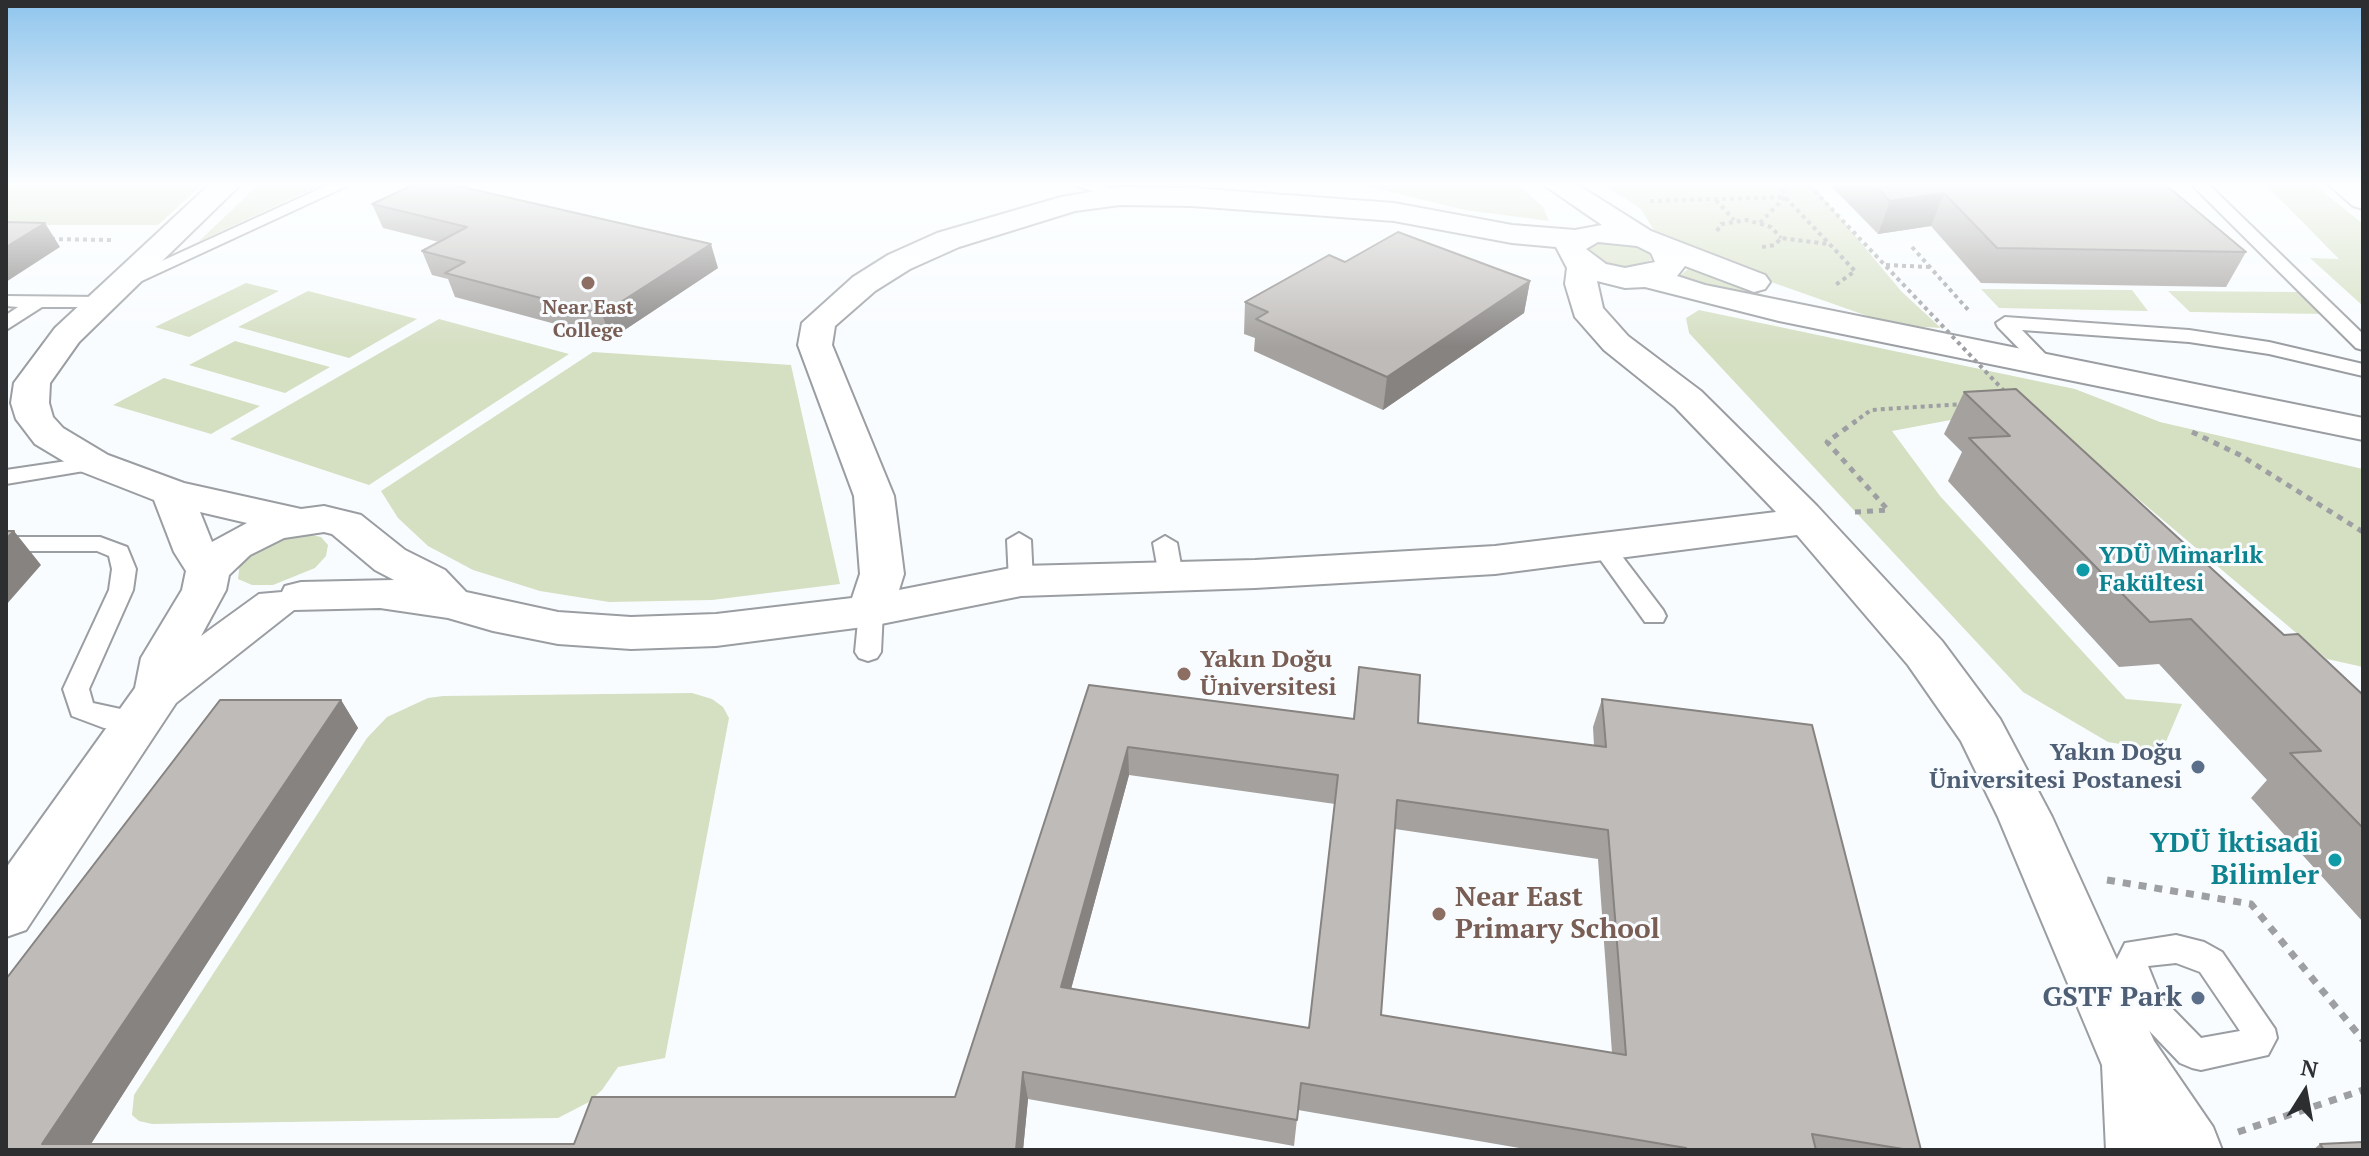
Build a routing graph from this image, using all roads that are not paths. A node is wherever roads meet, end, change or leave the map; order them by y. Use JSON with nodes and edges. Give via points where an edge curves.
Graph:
{"nodes":[{"id":1,"x":170,"y":239,"type":"edge"},
{"id":2,"x":227,"y":239,"type":"edge"},
{"id":3,"x":952,"y":239,"type":"edge"},
{"id":4,"x":1521,"y":239,"type":"edge"},
{"id":5,"x":1574,"y":239,"type":"edge"},
{"id":6,"x":1601,"y":239,"type":"edge"},
{"id":7,"x":1636,"y":239,"type":"edge"},
{"id":8,"x":1646,"y":239,"type":"edge"},
{"id":9,"x":2255,"y":239,"type":"edge"},
{"id":10,"x":1653,"y":243,"type":"junction"},
{"id":11,"x":1580,"y":251,"type":"junction"},
{"id":12,"x":114,"y":292,"type":"junction"},
{"id":13,"x":1638,"y":294,"type":"junction"},
{"id":14,"x":6,"y":301,"type":"edge"},
{"id":15,"x":38,"y":301,"type":"junction"},
{"id":16,"x":6,"y":324,"type":"edge"},
{"id":17,"x":1899,"y":333,"type":"junction"},
{"id":18,"x":2363,"y":344,"type":"edge"},
{"id":19,"x":2045,"y":364,"type":"junction"},
{"id":20,"x":2363,"y":370,"type":"edge"},
{"id":21,"x":1688,"y":399,"type":"junction"},
{"id":22,"x":2363,"y":429,"type":"edge"},
{"id":23,"x":94,"y":463,"type":"junction"},
{"id":24,"x":6,"y":477,"type":"edge"},
{"id":25,"x":172,"y":493,"type":"junction"},
{"id":26,"x":1804,"y":518,"type":"junction"},
{"id":27,"x":296,"y":521,"type":"junction"},
{"id":28,"x":358,"y":535,"type":"junction"},
{"id":29,"x":6,"y":544,"type":"edge"},
{"id":30,"x":1604,"y":548,"type":"junction"},
{"id":31,"x":206,"y":580,"type":"junction"},
{"id":32,"x":288,"y":601,"type":"junction"},
{"id":33,"x":452,"y":603,"type":"junction"},
{"id":34,"x":1654,"y":616,"type":"dead end"},
{"id":35,"x":869,"y":632,"type":"junction"},
{"id":36,"x":148,"y":706,"type":"junction"},
{"id":37,"x":6,"y":913,"type":"edge"},
{"id":38,"x":2172,"y":1150,"type":"edge"}],
"edges":[{"from":1,"to":12,"type":"street"},
{"from":2,"to":12,"type":"lane"},
{"from":3,"to":35,"type":"street","via":[[887,269],[819,323],[815,345],[874,496],[882,574]]},
{"from":4,"to":11,"type":"street"},
{"from":5,"to":11,"type":"street"},
{"from":6,"to":11,"type":"street"},
{"from":7,"to":10,"type":"street"},
{"from":8,"to":10,"type":"street"},
{"from":9,"to":18,"type":"lane"},
{"from":10,"to":13,"type":"street","via":[[1671,262]]},
{"from":10,"to":17,"type":"street"},
{"from":11,"to":13,"type":"street"},
{"from":11,"to":21,"type":"street","via":[[1587,310],[1616,343]]},
{"from":12,"to":15,"type":"lane"},
{"from":12,"to":23,"type":"street","via":[[45,360],[32,383],[35,419],[49,436]]},
{"from":13,"to":17,"type":"street","via":[[1765,308]]},
{"from":13,"to":21,"type":"street","via":[[1646,345]]},
{"from":14,"to":15,"type":"lane"},
{"from":15,"to":16,"type":"lane"},
{"from":17,"to":19,"type":"street"},
{"from":19,"to":20,"type":"lane","via":[[2005,323],[2189,336]]},
{"from":19,"to":22,"type":"street"},
{"from":21,"to":26,"type":"street"},
{"from":23,"to":24,"type":"lane"},
{"from":23,"to":25,"type":"street"},
{"from":25,"to":27,"type":"street"},
{"from":25,"to":31,"type":"street"},
{"from":26,"to":30,"type":"street"},
{"from":26,"to":38,"type":"street","via":[[1925,653],[1982,732],[2127,1021]]},
{"from":27,"to":28,"type":"street","via":[[324,519],[346,524]]},
{"from":27,"to":31,"type":"street","via":[[244,539],[219,557]]},
{"from":28,"to":32,"type":"street","via":[[359,549],[349,566]]},
{"from":28,"to":33,"type":"street","via":[[429,580]]},
{"from":29,"to":36,"type":"lane","via":[[100,544],[119,552],[124,569],[121,590],[76,689],[81,709],[104,718]]},
{"from":30,"to":34,"type":"lane"},
{"from":30,"to":35,"type":"street","via":[[1389,568],[1020,561]]},
{"from":31,"to":32,"type":"street","via":[[212,600],[228,606]]},
{"from":31,"to":36,"type":"street","via":[[165,658]]},
{"from":32,"to":33,"type":"street","via":[[380,593]]},
{"from":32,"to":36,"type":"street"},
{"from":33,"to":35,"type":"street","via":[[558,628],[631,633],[743,628]]},
{"from":36,"to":37,"type":"street"}]}
